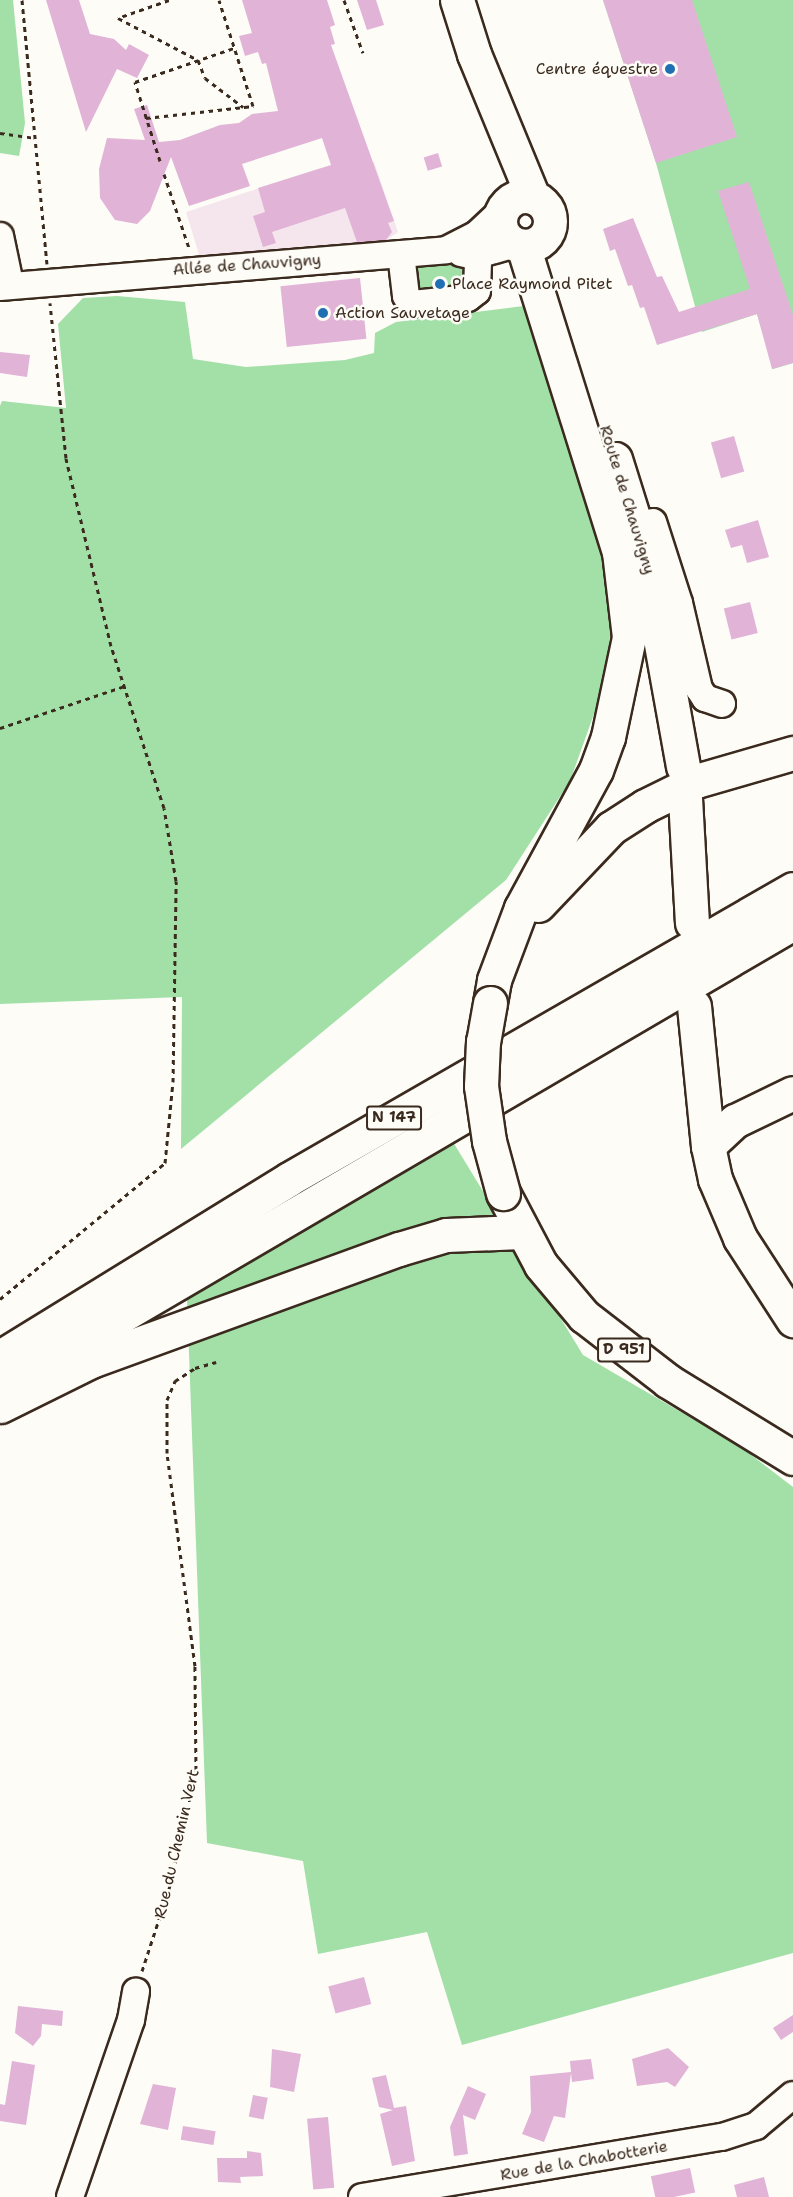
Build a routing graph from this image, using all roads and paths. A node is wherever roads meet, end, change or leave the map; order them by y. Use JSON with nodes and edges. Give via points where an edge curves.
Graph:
{"nodes":[{"id":1,"x":22,"y":0,"type":"edge"},
{"id":2,"x":169,"y":0,"type":"edge"},
{"id":3,"x":219,"y":0,"type":"edge"},
{"id":4,"x":344,"y":0,"type":"edge"},
{"id":5,"x":457,"y":0,"type":"edge"},
{"id":6,"x":234,"y":48,"type":"junction"},
{"id":7,"x":363,"y":53,"type":"dead end"},
{"id":8,"x":198,"y":60,"type":"junction"},
{"id":9,"x":243,"y":107,"type":"junction"},
{"id":10,"x":146,"y":118,"type":"junction"},
{"id":11,"x":0,"y":133,"type":"edge"},
{"id":12,"x":35,"y":138,"type":"junction"},
{"id":13,"x":160,"y":160,"type":"dead end"},
{"id":14,"x":164,"y":174,"type":"dead end"},
{"id":15,"x":514,"y":204,"type":"junction"},
{"id":16,"x":0,"y":236,"type":"edge"},
{"id":17,"x":527,"y":244,"type":"junction"},
{"id":18,"x":446,"y":250,"type":"junction"},
{"id":19,"x":401,"y":254,"type":"junction"},
{"id":20,"x":478,"y":255,"type":"junction"},
{"id":21,"x":192,"y":259,"type":"junction"},
{"id":22,"x":49,"y":281,"type":"junction"},
{"id":23,"x":5,"y":286,"type":"edge"},
{"id":24,"x":638,"y":521,"type":"junction"},
{"id":25,"x":125,"y":686,"type":"junction"},
{"id":26,"x":722,"y":704,"type":"dead end"},
{"id":27,"x":0,"y":728,"type":"edge"},
{"id":28,"x":793,"y":753,"type":"edge"},
{"id":29,"x":793,"y":889,"type":"edge"},
{"id":30,"x":793,"y":922,"type":"edge"},
{"id":31,"x":692,"y":924,"type":"dead end"},
{"id":32,"x":490,"y":1003,"type":"junction"},
{"id":33,"x":694,"y":1006,"type":"dead end"},
{"id":34,"x":793,"y":1093,"type":"edge"},
{"id":35,"x":708,"y":1146,"type":"junction"},
{"id":36,"x":521,"y":1232,"type":"junction"},
{"id":37,"x":0,"y":1299,"type":"edge"},
{"id":38,"x":793,"y":1320,"type":"edge"},
{"id":39,"x":0,"y":1356,"type":"edge"},
{"id":40,"x":216,"y":1362,"type":"dead end"},
{"id":41,"x":0,"y":1387,"type":"edge"},
{"id":42,"x":0,"y":1406,"type":"edge"},
{"id":43,"x":793,"y":1458,"type":"edge"},
{"id":44,"x":136,"y":1991,"type":"joint"},
{"id":45,"x":793,"y":2095,"type":"edge"},
{"id":46,"x":70,"y":2197,"type":"edge"},
{"id":47,"x":362,"y":2197,"type":"edge"}],
"edges":[{"from":1,"to":12,"type":"path"},
{"from":2,"to":8,"type":"path","via":[[118,18]]},
{"from":3,"to":6,"type":"path"},
{"from":4,"to":7,"type":"path"},
{"from":5,"to":15,"type":"main road"},
{"from":6,"to":8,"type":"path"},
{"from":6,"to":9,"type":"path","via":[[253,106]]},
{"from":8,"to":9,"type":"path","via":[[205,78]]},
{"from":8,"to":10,"type":"path","via":[[135,82]]},
{"from":9,"to":10,"type":"path"},
{"from":10,"to":13,"type":"path"},
{"from":11,"to":12,"type":"path"},
{"from":12,"to":22,"type":"path"},
{"from":14,"to":21,"type":"path"},
{"from":15,"to":17,"type":"main road","via":[[502,230]]},
{"from":15,"to":17,"type":"main road","via":[[544,204],[550,215],[550,226]]},
{"from":15,"to":18,"type":"street","name":"Allée de Chauvigny","via":[[476,236]]},
{"from":16,"to":23,"type":"street"},
{"from":17,"to":20,"type":"street","name":"Allée de Chauvigny"},
{"from":17,"to":24,"type":"main road","name":"Route de Chauvigny","number":"D 951"},
{"from":18,"to":19,"type":"street","name":"Allée de Chauvigny"},
{"from":18,"to":20,"type":"street","name":"Allée de Chauvigny"},
{"from":19,"to":20,"type":"street","via":[[406,296],[412,304],[468,298],[477,291]]},
{"from":19,"to":21,"type":"street","name":"Allée de Chauvigny"},
{"from":21,"to":22,"type":"street","name":"Allée de Chauvigny"},
{"from":22,"to":23,"type":"street","name":"Allée de Chauvigny"},
{"from":22,"to":25,"type":"path","via":[[66,458],[111,646]]},
{"from":24,"to":26,"type":"street","via":[[679,603],[699,689],[705,698]]},
{"from":24,"to":31,"type":"main road","name":"Route de Chauvigny","number":"D 951","via":[[657,608],[684,782]]},
{"from":24,"to":32,"type":"main road","name":"Route de Chauvigny","number":"D 951","via":[[628,605],[629,638],[615,711],[596,771],[521,908],[494,980]]},
{"from":25,"to":27,"type":"path"},
{"from":25,"to":37,"type":"path","via":[[164,808],[176,882],[173,1082],[165,1163]]},
{"from":28,"to":32,"type":"main road","via":[[696,781],[611,828],[544,895],[524,927]]},
{"from":29,"to":39,"type":"main road","number":"N 147","via":[[289,1179]]},
{"from":30,"to":41,"type":"main road","number":"N 147"},
{"from":32,"to":36,"type":"main road","number":"D 951","bridge":true,"via":[[481,1086],[489,1141],[503,1193]]},
{"from":33,"to":35,"type":"main road"},
{"from":34,"to":35,"type":"main road","via":[[735,1121]]},
{"from":35,"to":38,"type":"main road","via":[[715,1179],[740,1238]]},
{"from":36,"to":42,"type":"main road","via":[[446,1235],[399,1249],[91,1361]]},
{"from":36,"to":43,"type":"main road","number":"D 951","via":[[560,1290],[608,1338],[668,1381]]},
{"from":40,"to":44,"type":"path","name":"Rue du Chemin Vert","via":[[195,1368],[175,1381],[167,1400],[167,1453],[195,1666],[196,1770],[169,1889]]},
{"from":44,"to":46,"type":"street","via":[[131,2020]]},
{"from":45,"to":47,"type":"street","name":"Rue de la Chabotterie","via":[[764,2121],[722,2137]]}]}
